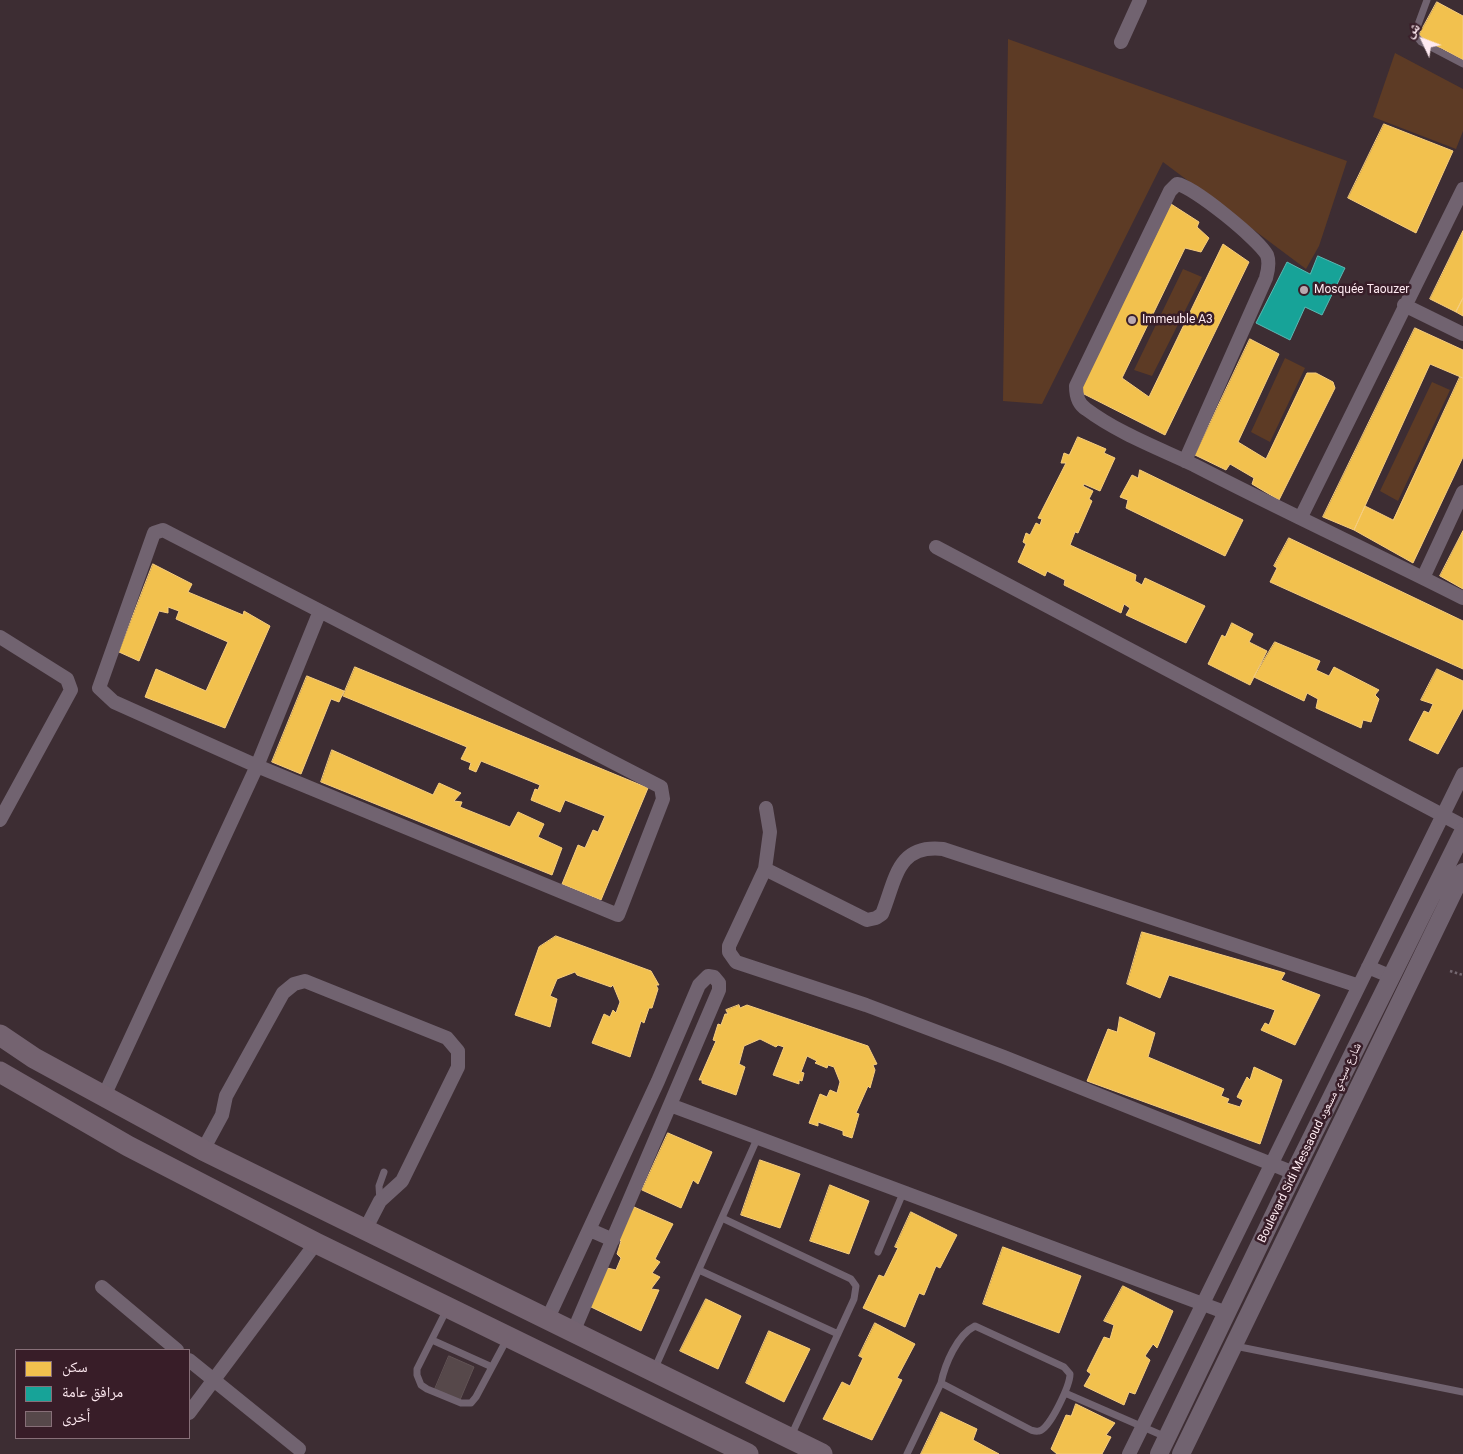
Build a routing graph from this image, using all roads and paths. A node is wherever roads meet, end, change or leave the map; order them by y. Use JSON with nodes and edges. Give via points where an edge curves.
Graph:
{"nodes":[{"id":1,"x":1140,"y":0,"type":"edge"},
{"id":2,"x":1427,"y":0,"type":"edge"},
{"id":3,"x":1121,"y":42,"type":"dead end"},
{"id":4,"x":1463,"y":64,"type":"edge"},
{"id":5,"x":1463,"y":188,"type":"edge"},
{"id":6,"x":1404,"y":305,"type":"junction"},
{"id":7,"x":1463,"y":334,"type":"edge"},
{"id":8,"x":1185,"y":461,"type":"junction"},
{"id":9,"x":1463,"y":492,"type":"edge"},
{"id":10,"x":1301,"y":517,"type":"junction"},
{"id":11,"x":936,"y":548,"type":"dead end"},
{"id":12,"x":1423,"y":578,"type":"junction"},
{"id":13,"x":1463,"y":598,"type":"edge"},
{"id":14,"x":320,"y":611,"type":"junction"},
{"id":15,"x":0,"y":637,"type":"edge"},
{"id":16,"x":257,"y":766,"type":"junction"},
{"id":17,"x":1463,"y":774,"type":"edge"},
{"id":18,"x":766,"y":808,"type":"dead end"},
{"id":19,"x":1442,"y":815,"type":"junction"},
{"id":20,"x":0,"y":820,"type":"edge"},
{"id":21,"x":1463,"y":826,"type":"edge"},
{"id":22,"x":1463,"y":832,"type":"edge"},
{"id":23,"x":765,"y":869,"type":"junction"},
{"id":24,"x":1463,"y":872,"type":"edge"},
{"id":25,"x":1368,"y":967,"type":"junction"},
{"id":26,"x":1450,"y":971,"type":"dead end"},
{"id":27,"x":1463,"y":975,"type":"edge"},
{"id":28,"x":1392,"y":977,"type":"junction"},
{"id":29,"x":1359,"y":986,"type":"junction"},
{"id":30,"x":0,"y":1034,"type":"edge"},
{"id":31,"x":0,"y":1072,"type":"edge"},
{"id":32,"x":658,"y":1081,"type":"junction"},
{"id":33,"x":677,"y":1089,"type":"junction"},
{"id":34,"x":104,"y":1096,"type":"junction"},
{"id":35,"x":670,"y":1105,"type":"junction"},
{"id":36,"x":757,"y":1139,"type":"junction"},
{"id":37,"x":203,"y":1150,"type":"junction"},
{"id":38,"x":1272,"y":1164,"type":"junction"},
{"id":39,"x":384,"y":1172,"type":"dead end"},
{"id":40,"x":1294,"y":1173,"type":"junction"},
{"id":41,"x":903,"y":1193,"type":"junction"},
{"id":42,"x":380,"y":1201,"type":"junction"},
{"id":43,"x":722,"y":1218,"type":"junction"},
{"id":44,"x":365,"y":1230,"type":"junction"},
{"id":45,"x":590,"y":1230,"type":"junction"},
{"id":46,"x":613,"y":1240,"type":"junction"},
{"id":47,"x":316,"y":1243,"type":"junction"},
{"id":48,"x":878,"y":1252,"type":"dead end"},
{"id":49,"x":699,"y":1270,"type":"junction"},
{"id":50,"x":102,"y":1287,"type":"dead end"},
{"id":51,"x":1203,"y":1305,"type":"junction"},
{"id":52,"x":449,"y":1307,"type":"junction"},
{"id":53,"x":1227,"y":1313,"type":"junction"},
{"id":54,"x":548,"y":1318,"type":"junction"},
{"id":55,"x":574,"y":1330,"type":"junction"},
{"id":56,"x":838,"y":1334,"type":"junction"},
{"id":57,"x":509,"y":1336,"type":"junction"},
{"id":58,"x":432,"y":1340,"type":"junction"},
{"id":59,"x":1232,"y":1345,"type":"junction"},
{"id":60,"x":176,"y":1349,"type":"edge"},
{"id":61,"x":190,"y":1361,"type":"edge"},
{"id":62,"x":492,"y":1367,"type":"junction"},
{"id":63,"x":654,"y":1370,"type":"junction"},
{"id":64,"x":213,"y":1380,"type":"junction"},
{"id":65,"x":941,"y":1383,"type":"junction"},
{"id":66,"x":1463,"y":1392,"type":"edge"},
{"id":67,"x":1065,"y":1393,"type":"junction"},
{"id":68,"x":190,"y":1412,"type":"edge"},
{"id":69,"x":1142,"y":1427,"type":"junction"},
{"id":70,"x":1166,"y":1437,"type":"junction"},
{"id":71,"x":790,"y":1438,"type":"junction"},
{"id":72,"x":299,"y":1449,"type":"dead end"},
{"id":73,"x":748,"y":1454,"type":"edge"},
{"id":74,"x":822,"y":1454,"type":"edge"},
{"id":75,"x":907,"y":1454,"type":"edge"},
{"id":76,"x":1130,"y":1454,"type":"edge"},
{"id":77,"x":1158,"y":1454,"type":"edge"},
{"id":78,"x":1181,"y":1454,"type":"edge"}],
"edges":[{"from":1,"to":3,"type":"street"},
{"from":2,"to":4,"type":"lane","via":[[1416,36],[1421,42]]},
{"from":5,"to":6,"type":"street"},
{"from":6,"to":7,"type":"street"},
{"from":6,"to":10,"type":"street"},
{"from":8,"to":8,"type":"street","via":[[1085,408],[1076,393],[1076,386],[1132,266],[1170,191],[1177,184],[1192,191],[1246,231],[1262,248],[1269,265]]},
{"from":8,"to":10,"type":"street"},
{"from":9,"to":12,"type":"street"},
{"from":10,"to":12,"type":"street"},
{"from":11,"to":19,"type":"street"},
{"from":12,"to":13,"type":"street"},
{"from":14,"to":16,"type":"street"},
{"from":14,"to":16,"type":"street","via":[[163,530],[154,532],[99,688],[114,702]]},
{"from":14,"to":16,"type":"street","via":[[661,787],[663,799],[618,915]]},
{"from":15,"to":20,"type":"street","via":[[67,679],[71,690]]},
{"from":16,"to":34,"type":"street"},
{"from":17,"to":19,"type":"street"},
{"from":18,"to":23,"type":"street","via":[[770,832]]},
{"from":19,"to":21,"type":"street"},
{"from":19,"to":25,"type":"street"},
{"from":22,"to":28,"type":"street","name":"Boulevard Sidi Messaoud شارع سيدي مسعود"},
{"from":23,"to":29,"type":"street","via":[[867,920],[882,914],[908,855],[926,849],[943,849]]},
{"from":23,"to":38,"type":"street","via":[[729,946],[736,962],[894,1015]]},
{"from":24,"to":59,"type":"street","name":"Boulevard Sidi Messaoud شارع سيدي مسعود"},
{"from":25,"to":28,"type":"street"},
{"from":25,"to":29,"type":"street"},
{"from":26,"to":27,"type":"path"},
{"from":28,"to":40,"type":"street","name":"Boulevard Sidi Messaoud شارع سيدي مسعود"},
{"from":29,"to":38,"type":"street"},
{"from":30,"to":34,"type":"main road","via":[[34,1058]]},
{"from":31,"to":47,"type":"main road","via":[[128,1146]]},
{"from":32,"to":33,"type":"street"},
{"from":32,"to":33,"type":"street","via":[[699,984],[708,976],[714,977],[719,983],[719,990]]},
{"from":32,"to":45,"type":"street"},
{"from":33,"to":35,"type":"street"},
{"from":34,"to":37,"type":"main road"},
{"from":35,"to":36,"type":"street"},
{"from":35,"to":46,"type":"street"},
{"from":36,"to":41,"type":"street"},
{"from":36,"to":43,"type":"lane"},
{"from":37,"to":42,"type":"street","via":[[222,1115],[226,1096],[283,993],[294,984],[305,981],[447,1038],[458,1051],[458,1067],[402,1181]]},
{"from":37,"to":44,"type":"main road"},
{"from":38,"to":40,"type":"street"},
{"from":38,"to":51,"type":"street"},
{"from":39,"to":42,"type":"lane","via":[[379,1186]]},
{"from":40,"to":53,"type":"street","name":"Boulevard Sidi Messaoud شارع سيدي مسعود"},
{"from":41,"to":48,"type":"lane"},
{"from":41,"to":51,"type":"street"},
{"from":42,"to":44,"type":"street"},
{"from":43,"to":49,"type":"lane"},
{"from":43,"to":56,"type":"lane","via":[[851,1279],[856,1286],[854,1299]]},
{"from":44,"to":54,"type":"main road"},
{"from":45,"to":46,"type":"street"},
{"from":45,"to":54,"type":"street"},
{"from":46,"to":55,"type":"street"},
{"from":47,"to":52,"type":"main road"},
{"from":47,"to":64,"type":"street"},
{"from":49,"to":56,"type":"lane"},
{"from":49,"to":63,"type":"lane"},
{"from":50,"to":60,"type":"street"},
{"from":51,"to":53,"type":"street"},
{"from":51,"to":69,"type":"street"},
{"from":52,"to":57,"type":"main road"},
{"from":52,"to":58,"type":"lane"},
{"from":53,"to":70,"type":"street","name":"Boulevard Sidi Messaoud شارع سيدي مسعود"},
{"from":54,"to":55,"type":"main road"},
{"from":55,"to":63,"type":"main road"},
{"from":56,"to":71,"type":"lane"},
{"from":57,"to":62,"type":"lane"},
{"from":57,"to":73,"type":"main road"},
{"from":58,"to":62,"type":"lane"},
{"from":58,"to":62,"type":"lane","via":[[417,1369],[418,1380],[427,1389],[467,1404],[476,1397]]},
{"from":59,"to":66,"type":"lane"},
{"from":59,"to":78,"type":"street","name":"Boulevard Sidi Messaoud شارع سيدي مسعود"},
{"from":61,"to":64,"type":"street"},
{"from":63,"to":71,"type":"main road"},
{"from":64,"to":68,"type":"street"},
{"from":64,"to":72,"type":"street"},
{"from":65,"to":67,"type":"lane","via":[[1031,1430],[1039,1431],[1045,1427]]},
{"from":65,"to":67,"type":"lane","via":[[965,1331],[975,1326],[1064,1367],[1070,1374]]},
{"from":65,"to":75,"type":"lane"},
{"from":67,"to":69,"type":"lane"},
{"from":69,"to":70,"type":"lane"},
{"from":69,"to":76,"type":"street"},
{"from":70,"to":77,"type":"street","name":"Boulevard Sidi Messaoud شارع سيدي مسعود"},
{"from":71,"to":74,"type":"main road"}]}
